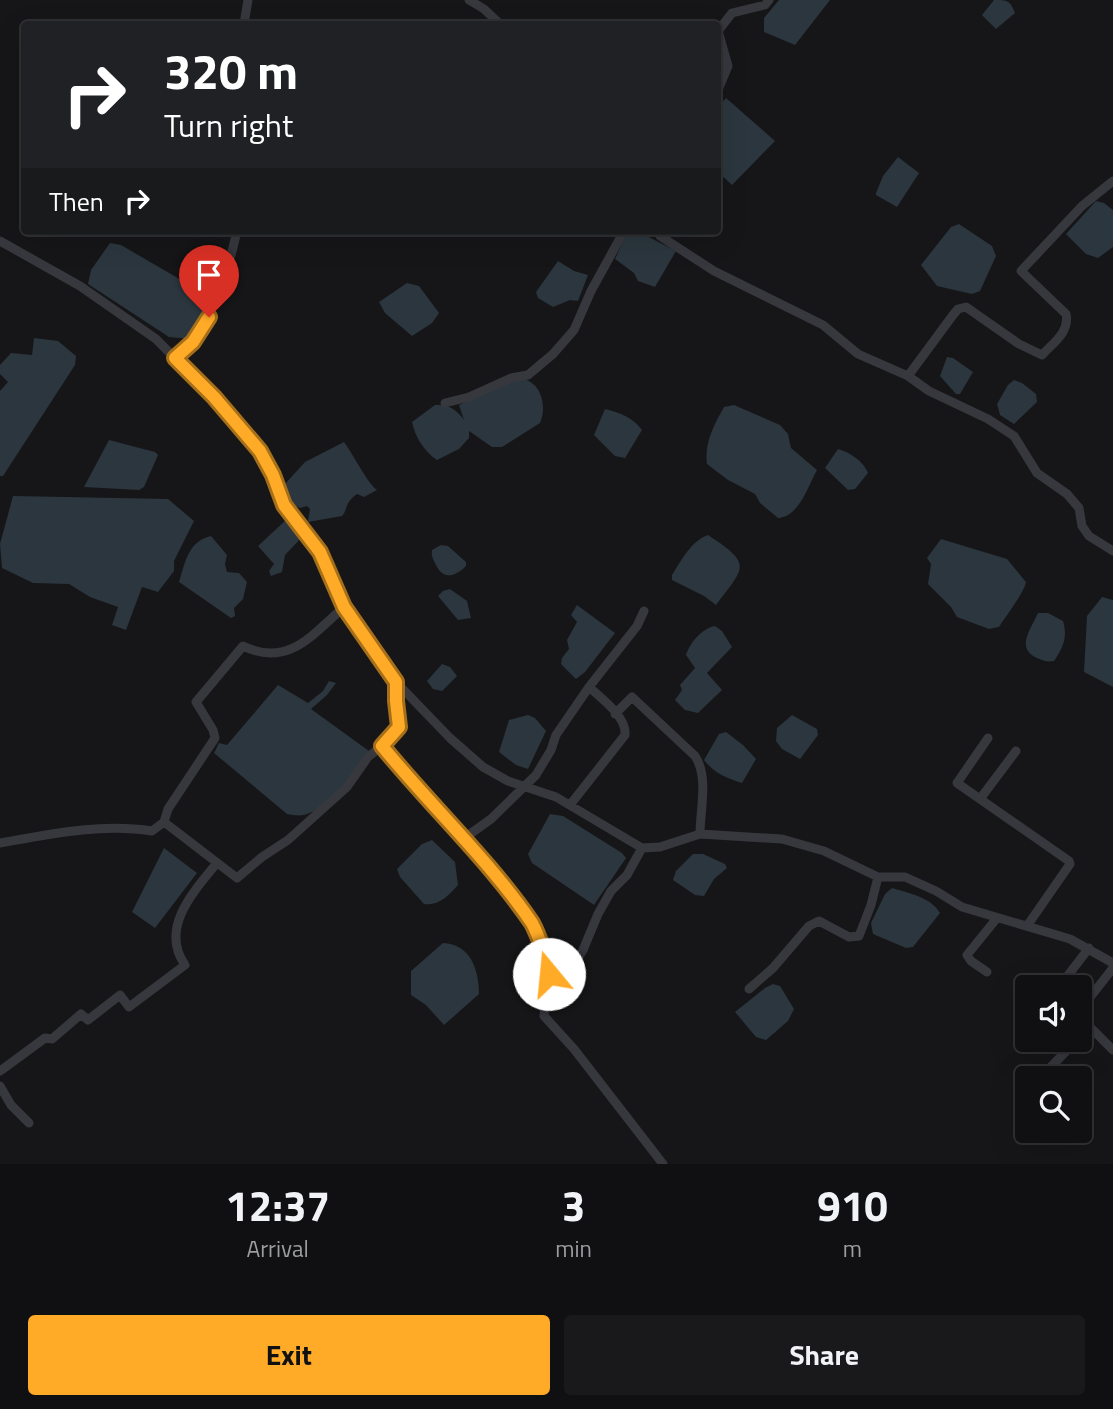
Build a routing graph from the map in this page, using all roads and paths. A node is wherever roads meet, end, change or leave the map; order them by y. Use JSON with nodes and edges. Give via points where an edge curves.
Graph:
{"nodes":[{"id":1,"x":248,"y":0,"type":"edge"},
{"id":2,"x":469,"y":0,"type":"edge"},
{"id":3,"x":769,"y":0,"type":"edge"},
{"id":4,"x":244,"y":21,"type":"edge"},
{"id":5,"x":497,"y":21,"type":"edge"},
{"id":6,"x":721,"y":27,"type":"edge"},
{"id":7,"x":721,"y":42,"type":"edge"},
{"id":8,"x":721,"y":83,"type":"edge"},
{"id":9,"x":1113,"y":181,"type":"edge"},
{"id":10,"x":236,"y":235,"type":"edge"},
{"id":11,"x":622,"y":235,"type":"edge"},
{"id":12,"x":660,"y":236,"type":"dead end"},
{"id":13,"x":0,"y":241,"type":"edge"},
{"id":14,"x":175,"y":358,"type":"junction"},
{"id":15,"x":908,"y":376,"type":"junction"},
{"id":16,"x":445,"y":404,"type":"dead end"},
{"id":17,"x":1113,"y":551,"type":"edge"},
{"id":18,"x":344,"y":607,"type":"junction"},
{"id":19,"x":644,"y":611,"type":"dead end"},
{"id":20,"x":396,"y":682,"type":"junction"},
{"id":21,"x":589,"y":687,"type":"junction"},
{"id":22,"x":615,"y":714,"type":"junction"},
{"id":23,"x":988,"y":738,"type":"dead end"},
{"id":24,"x":382,"y":746,"type":"junction"},
{"id":25,"x":1016,"y":751,"type":"dead end"},
{"id":26,"x":526,"y":786,"type":"junction"},
{"id":27,"x":980,"y":799,"type":"junction"},
{"id":28,"x":570,"y":805,"type":"junction"},
{"id":29,"x":164,"y":822,"type":"junction"},
{"id":30,"x":700,"y":834,"type":"junction"},
{"id":31,"x":464,"y":841,"type":"junction"},
{"id":32,"x":0,"y":843,"type":"edge"},
{"id":33,"x":642,"y":848,"type":"junction"},
{"id":34,"x":217,"y":863,"type":"junction"},
{"id":35,"x":878,"y":877,"type":"junction"},
{"id":36,"x":998,"y":918,"type":"junction"},
{"id":37,"x":1027,"y":926,"type":"junction"},
{"id":38,"x":1089,"y":948,"type":"junction"},
{"id":39,"x":1113,"y":965,"type":"edge"},
{"id":40,"x":987,"y":972,"type":"dead end"},
{"id":41,"x":549,"y":974,"type":"junction"},
{"id":42,"x":1068,"y":975,"type":"edge"},
{"id":43,"x":749,"y":989,"type":"dead end"},
{"id":44,"x":1092,"y":994,"type":"edge"},
{"id":45,"x":1092,"y":1028,"type":"edge"},
{"id":46,"x":1113,"y":1050,"type":"edge"},
{"id":47,"x":1065,"y":1052,"type":"edge"},
{"id":48,"x":1051,"y":1066,"type":"edge"},
{"id":49,"x":0,"y":1071,"type":"edge"},
{"id":50,"x":0,"y":1086,"type":"edge"},
{"id":51,"x":29,"y":1123,"type":"dead end"},
{"id":52,"x":663,"y":1164,"type":"edge"}],
"edges":[{"from":1,"to":4,"type":"street"},
{"from":2,"to":5,"type":"street"},
{"from":3,"to":6,"type":"street","via":[[732,13]]},
{"from":7,"to":8,"type":"street","via":[[728,66]]},
{"from":9,"to":15,"type":"street","via":[[1082,206],[1021,271],[1066,314],[1066,330],[1042,355],[966,307],[958,309]]},
{"from":10,"to":14,"type":"street","via":[[209,317],[193,342]]},
{"from":11,"to":16,"type":"street","via":[[574,330],[553,354],[528,375]]},
{"from":12,"to":15,"type":"street","via":[[714,271],[822,325],[858,354]]},
{"from":13,"to":14,"type":"street","via":[[80,286],[156,339]]},
{"from":14,"to":18,"type":"street","via":[[260,451],[284,505],[320,552]]},
{"from":15,"to":17,"type":"street","via":[[1014,436],[1037,473],[1079,508],[1089,536]]},
{"from":18,"to":20,"type":"street"},
{"from":18,"to":29,"type":"street","via":[[291,651],[255,653],[243,646],[229,661],[196,702],[215,738],[167,809]]},
{"from":19,"to":21,"type":"street"},
{"from":20,"to":24,"type":"street","via":[[399,727]]},
{"from":20,"to":26,"type":"street","via":[[483,767]]},
{"from":21,"to":22,"type":"street"},
{"from":21,"to":26,"type":"street"},
{"from":22,"to":28,"type":"street","via":[[626,727],[625,735]]},
{"from":22,"to":30,"type":"street","via":[[632,697],[695,756],[702,766]]},
{"from":23,"to":27,"type":"street","via":[[957,783]]},
{"from":24,"to":31,"type":"street"},
{"from":24,"to":34,"type":"street","via":[[368,757],[347,787],[237,878]]},
{"from":25,"to":27,"type":"street"},
{"from":26,"to":28,"type":"street"},
{"from":26,"to":31,"type":"street"},
{"from":27,"to":37,"type":"street","via":[[1069,861],[1069,868]]},
{"from":28,"to":33,"type":"street"},
{"from":29,"to":32,"type":"street","via":[[152,831],[97,828]]},
{"from":29,"to":34,"type":"street"},
{"from":30,"to":33,"type":"street"},
{"from":30,"to":35,"type":"street","via":[[782,839],[824,851]]},
{"from":31,"to":41,"type":"street","via":[[534,926]]},
{"from":33,"to":41,"type":"street","via":[[597,914],[568,975],[557,970]]},
{"from":34,"to":49,"type":"street","via":[[182,910],[175,931],[178,955],[185,965],[129,1007],[120,995],[88,1020],[81,1014],[52,1039],[45,1038]]},
{"from":35,"to":36,"type":"street","via":[[905,877],[962,907]]},
{"from":35,"to":43,"type":"street","via":[[859,936],[849,937],[819,921]]},
{"from":36,"to":37,"type":"street"},
{"from":36,"to":40,"type":"street","via":[[967,955]]},
{"from":37,"to":38,"type":"street"},
{"from":38,"to":39,"type":"street"},
{"from":38,"to":42,"type":"street"},
{"from":39,"to":44,"type":"street"},
{"from":41,"to":52,"type":"street","via":[[544,1016]]},
{"from":45,"to":46,"type":"street"},
{"from":47,"to":48,"type":"street"},
{"from":50,"to":51,"type":"street"}]}
